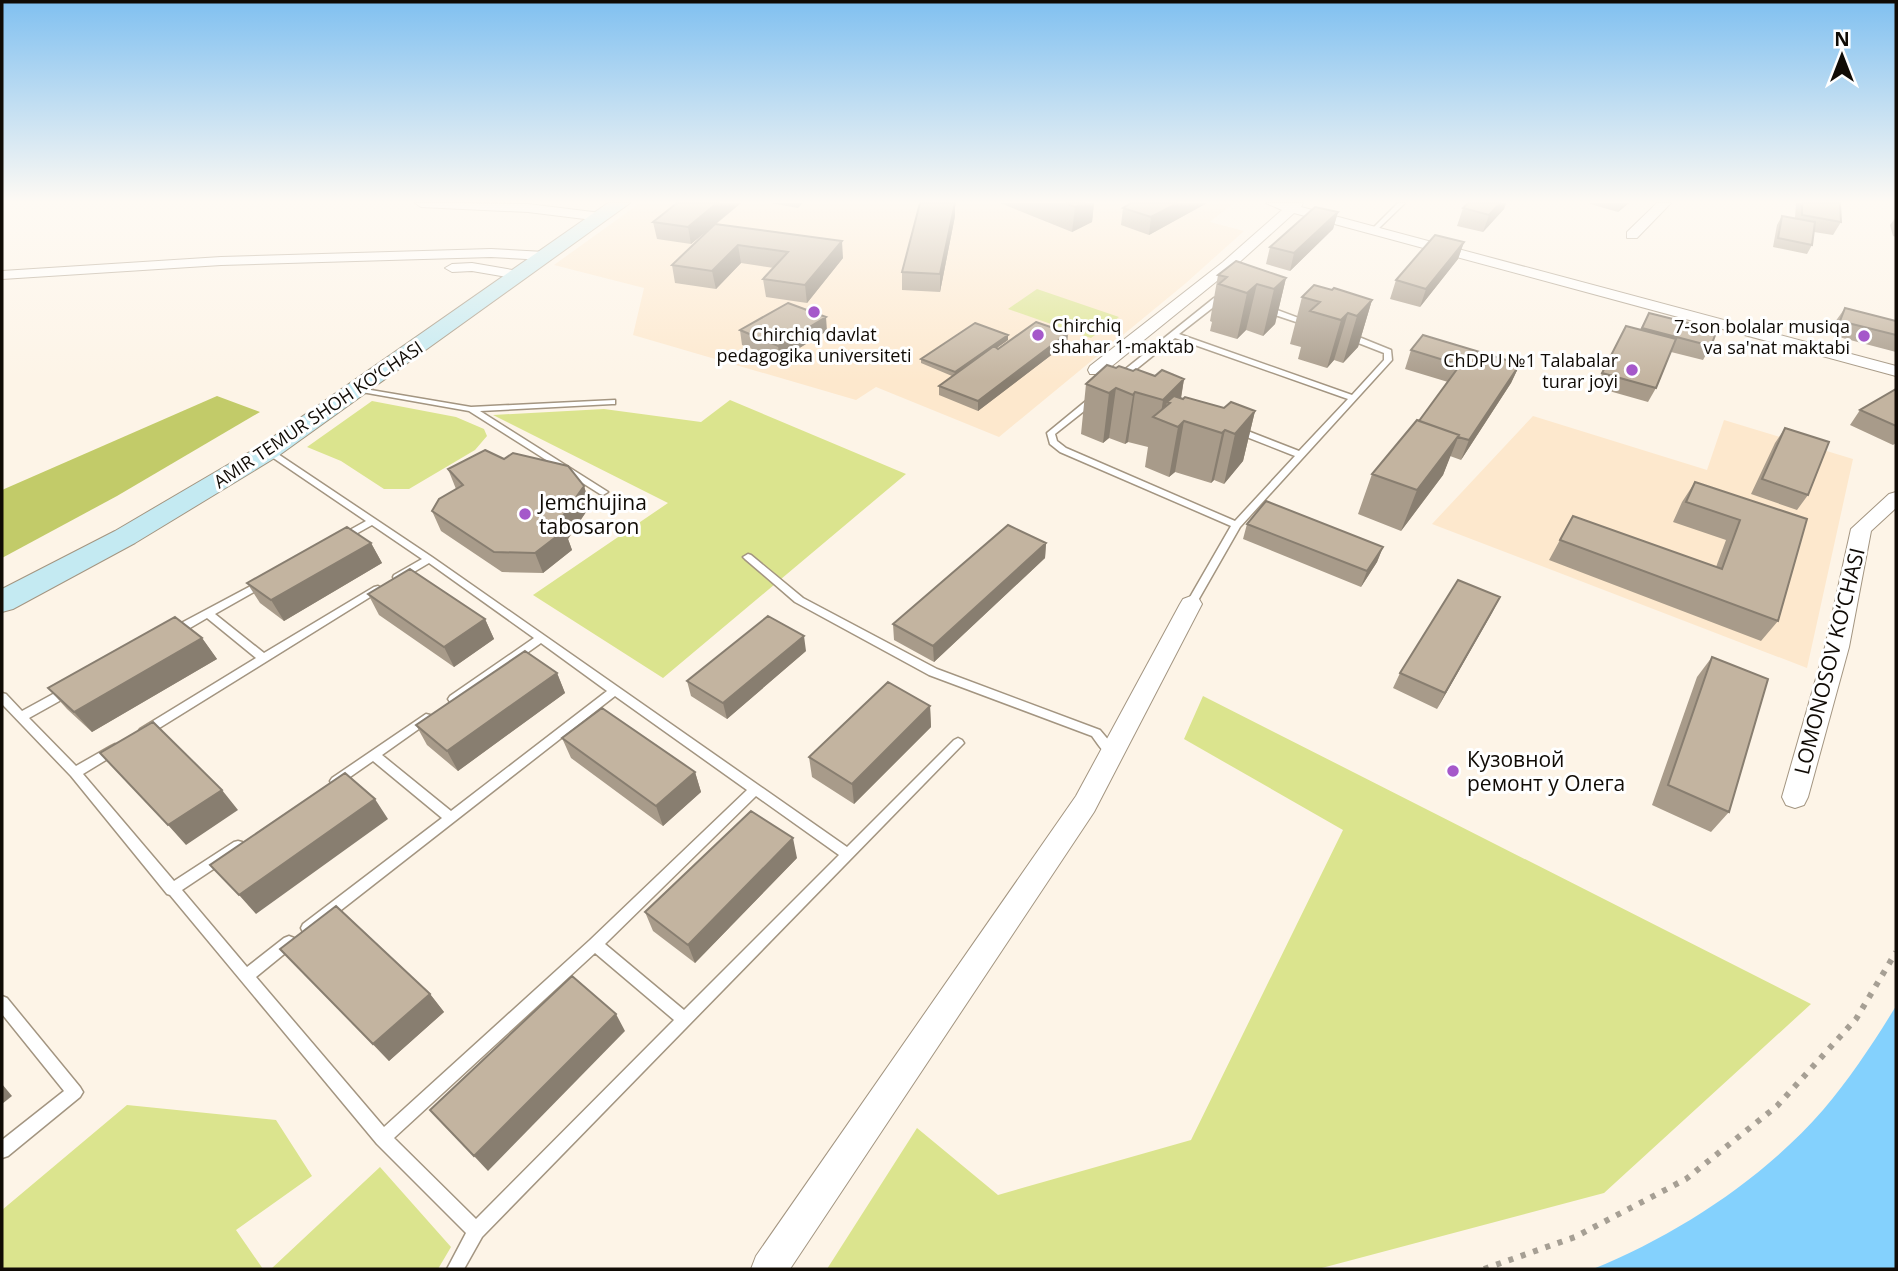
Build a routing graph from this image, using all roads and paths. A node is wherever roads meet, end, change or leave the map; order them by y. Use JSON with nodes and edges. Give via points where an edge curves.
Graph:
{"nodes":[{"id":1,"x":200,"y":262,"type":"edge"},
{"id":2,"x":536,"y":262,"type":"edge"},
{"id":3,"x":1231,"y":262,"type":"edge"},
{"id":4,"x":1498,"y":262,"type":"edge"},
{"id":5,"x":2,"y":275,"type":"edge"},
{"id":6,"x":518,"y":275,"type":"junction"},
{"id":7,"x":2,"y":288,"type":"edge"},
{"id":8,"x":1232,"y":298,"type":"edge"},
{"id":9,"x":1257,"y":306,"type":"edge"},
{"id":10,"x":1320,"y":327,"type":"edge"},
{"id":11,"x":1333,"y":331,"type":"edge"},
{"id":12,"x":1174,"y":335,"type":"junction"},
{"id":13,"x":1096,"y":370,"type":"dead end"},
{"id":14,"x":1896,"y":371,"type":"edge"},
{"id":15,"x":1126,"y":388,"type":"edge"},
{"id":16,"x":356,"y":389,"type":"junction"},
{"id":17,"x":1103,"y":391,"type":"edge"},
{"id":18,"x":1354,"y":398,"type":"junction"},
{"id":19,"x":612,"y":402,"type":"dead end"},
{"id":20,"x":471,"y":409,"type":"junction"},
{"id":21,"x":1226,"y":426,"type":"edge"},
{"id":22,"x":269,"y":451,"type":"junction"},
{"id":23,"x":1301,"y":455,"type":"junction"},
{"id":24,"x":603,"y":492,"type":"dead end"},
{"id":25,"x":1896,"y":498,"type":"edge"},
{"id":26,"x":373,"y":521,"type":"junction"},
{"id":27,"x":1236,"y":525,"type":"junction"},
{"id":28,"x":326,"y":547,"type":"edge"},
{"id":29,"x":748,"y":557,"type":"dead end"},
{"id":30,"x":429,"y":558,"type":"junction"},
{"id":31,"x":279,"y":574,"type":"edge"},
{"id":32,"x":2,"y":602,"type":"edge"},
{"id":33,"x":1191,"y":604,"type":"joint"},
{"id":34,"x":208,"y":614,"type":"junction"},
{"id":35,"x":161,"y":639,"type":"edge"},
{"id":36,"x":541,"y":639,"type":"junction"},
{"id":37,"x":264,"y":659,"type":"junction"},
{"id":38,"x":79,"y":685,"type":"edge"},
{"id":39,"x":616,"y":690,"type":"junction"},
{"id":40,"x":2,"y":697,"type":"edge"},
{"id":41,"x":21,"y":717,"type":"junction"},
{"id":42,"x":134,"y":737,"type":"edge"},
{"id":43,"x":958,"y":743,"type":"dead end"},
{"id":44,"x":122,"y":745,"type":"edge"},
{"id":45,"x":1114,"y":754,"type":"junction"},
{"id":46,"x":374,"y":755,"type":"junction"},
{"id":47,"x":75,"y":773,"type":"junction"},
{"id":48,"x":329,"y":785,"type":"edge"},
{"id":49,"x":756,"y":789,"type":"junction"},
{"id":50,"x":1795,"y":797,"type":"dead end"},
{"id":51,"x":451,"y":818,"type":"junction"},
{"id":52,"x":251,"y":837,"type":"edge"},
{"id":53,"x":847,"y":854,"type":"junction"},
{"id":54,"x":172,"y":890,"type":"junction"},
{"id":55,"x":595,"y":944,"type":"junction"},
{"id":56,"x":1896,"y":952,"type":"edge"},
{"id":57,"x":247,"y":975,"type":"junction"},
{"id":58,"x":2,"y":1003,"type":"edge"},
{"id":59,"x":685,"y":1020,"type":"junction"},
{"id":60,"x":383,"y":1138,"type":"junction"},
{"id":61,"x":2,"y":1150,"type":"edge"},
{"id":62,"x":476,"y":1231,"type":"junction"},
{"id":63,"x":455,"y":1269,"type":"edge"},
{"id":64,"x":769,"y":1269,"type":"edge"},
{"id":65,"x":1484,"y":1269,"type":"edge"}],
"edges":[{"from":1,"to":5,"type":"street"},
{"from":2,"to":6,"type":"main road","name":"AMIR TEMUR SHOH KO‘CHASI"},
{"from":3,"to":13,"type":"street"},
{"from":4,"to":14,"type":"street"},
{"from":6,"to":7,"type":"street","via":[[472,267]]},
{"from":6,"to":16,"type":"main road","name":"AMIR TEMUR SHOH KO‘CHASI"},
{"from":8,"to":12,"type":"lane","via":[[1217,300]]},
{"from":9,"to":10,"type":"lane"},
{"from":11,"to":18,"type":"lane","via":[[1388,352],[1388,360]]},
{"from":12,"to":15,"type":"lane","via":[[1114,383]]},
{"from":12,"to":18,"type":"lane"},
{"from":16,"to":20,"type":"lane"},
{"from":16,"to":22,"type":"main road","name":"AMIR TEMUR SHOH KO‘CHASI"},
{"from":17,"to":27,"type":"lane","via":[[1051,433],[1053,442]]},
{"from":18,"to":23,"type":"lane"},
{"from":19,"to":20,"type":"lane"},
{"from":20,"to":24,"type":"lane"},
{"from":21,"to":23,"type":"lane"},
{"from":22,"to":26,"type":"lane"},
{"from":22,"to":32,"type":"main road","name":"AMIR TEMUR SHOH KO‘CHASI","via":[[125,537]]},
{"from":23,"to":27,"type":"lane"},
{"from":25,"to":50,"type":"street","name":"LOMONOSOV KO‘CHASI","via":[[1861,529],[1837,647]]},
{"from":26,"to":28,"type":"lane"},
{"from":26,"to":30,"type":"lane"},
{"from":27,"to":33,"type":"lane"},
{"from":29,"to":45,"type":"lane","via":[[799,600],[920,666],[1096,733]]},
{"from":30,"to":36,"type":"lane"},
{"from":30,"to":37,"type":"lane"},
{"from":31,"to":34,"type":"lane"},
{"from":33,"to":45,"type":"street"},
{"from":34,"to":35,"type":"lane"},
{"from":34,"to":37,"type":"lane"},
{"from":36,"to":39,"type":"lane"},
{"from":36,"to":46,"type":"lane"},
{"from":37,"to":42,"type":"lane"},
{"from":38,"to":41,"type":"lane"},
{"from":39,"to":49,"type":"lane"},
{"from":39,"to":51,"type":"lane"},
{"from":40,"to":41,"type":"lane"},
{"from":41,"to":47,"type":"lane"},
{"from":43,"to":53,"type":"lane"},
{"from":44,"to":47,"type":"lane"},
{"from":45,"to":64,"type":"street","via":[[1086,804]]},
{"from":46,"to":48,"type":"lane"},
{"from":46,"to":51,"type":"lane"},
{"from":47,"to":54,"type":"lane"},
{"from":49,"to":53,"type":"lane"},
{"from":49,"to":55,"type":"lane"},
{"from":51,"to":57,"type":"lane"},
{"from":52,"to":54,"type":"lane"},
{"from":53,"to":59,"type":"lane"},
{"from":54,"to":57,"type":"lane"},
{"from":55,"to":59,"type":"lane"},
{"from":55,"to":60,"type":"lane"},
{"from":56,"to":65,"type":"path","via":[[1856,1019],[1777,1106],[1686,1179],[1575,1237]]},
{"from":57,"to":60,"type":"lane"},
{"from":58,"to":61,"type":"lane","via":[[75,1092]]},
{"from":59,"to":62,"type":"lane"},
{"from":60,"to":62,"type":"lane"},
{"from":62,"to":63,"type":"lane"}]}
